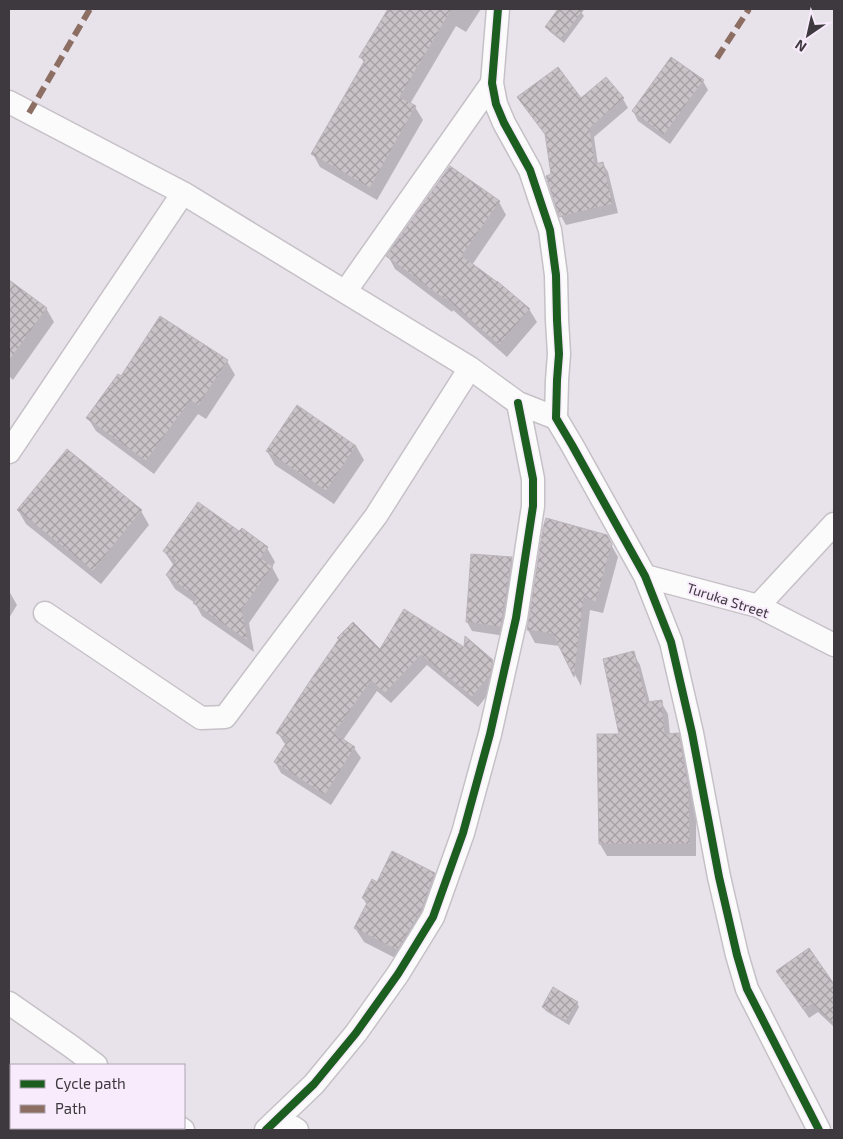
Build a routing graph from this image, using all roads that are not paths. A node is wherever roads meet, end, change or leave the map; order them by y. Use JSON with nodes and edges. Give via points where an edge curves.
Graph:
{"nodes":[{"id":1,"x":498,"y":9,"type":"edge"},
{"id":2,"x":492,"y":84,"type":"junction"},
{"id":3,"x":9,"y":102,"type":"edge"},
{"id":4,"x":183,"y":193,"type":"junction"},
{"id":5,"x":345,"y":292,"type":"junction"},
{"id":6,"x":470,"y":368,"type":"junction"},
{"id":7,"x":518,"y":404,"type":"junction"},
{"id":8,"x":556,"y":418,"type":"junction"},
{"id":9,"x":9,"y":452,"type":"edge"},
{"id":10,"x":834,"y":524,"type":"edge"},
{"id":11,"x":645,"y":576,"type":"junction"},
{"id":12,"x":758,"y":606,"type":"junction"},
{"id":13,"x":45,"y":614,"type":"dead end"},
{"id":14,"x":834,"y":645,"type":"edge"},
{"id":15,"x":9,"y":1004,"type":"edge"},
{"id":16,"x":95,"y":1064,"type":"edge"},
{"id":17,"x":272,"y":1124,"type":"edge"},
{"id":18,"x":297,"y":1130,"type":"edge"},
{"id":19,"x":819,"y":1130,"type":"edge"}],
"edges":[{"from":1,"to":2,"type":"street"},
{"from":2,"to":5,"type":"street"},
{"from":2,"to":8,"type":"street","via":[[496,104],[530,170],[550,230],[556,275],[559,354]]},
{"from":3,"to":4,"type":"street"},
{"from":4,"to":5,"type":"street"},
{"from":4,"to":9,"type":"street"},
{"from":5,"to":6,"type":"street"},
{"from":6,"to":7,"type":"street"},
{"from":6,"to":13,"type":"street","via":[[376,516],[225,716],[201,718]]},
{"from":7,"to":8,"type":"street"},
{"from":7,"to":17,"type":"street","via":[[533,479],[533,506],[516,618],[490,734],[463,833],[434,917],[398,974],[314,1084]]},
{"from":8,"to":11,"type":"street"},
{"from":10,"to":12,"type":"street"},
{"from":11,"to":12,"type":"street","name":"Turuka Street"},
{"from":11,"to":19,"type":"street","via":[[671,642],[719,877],[746,989]]},
{"from":12,"to":14,"type":"street","name":"Turuka Street"},
{"from":15,"to":16,"type":"street"},
{"from":17,"to":18,"type":"street"}]}
